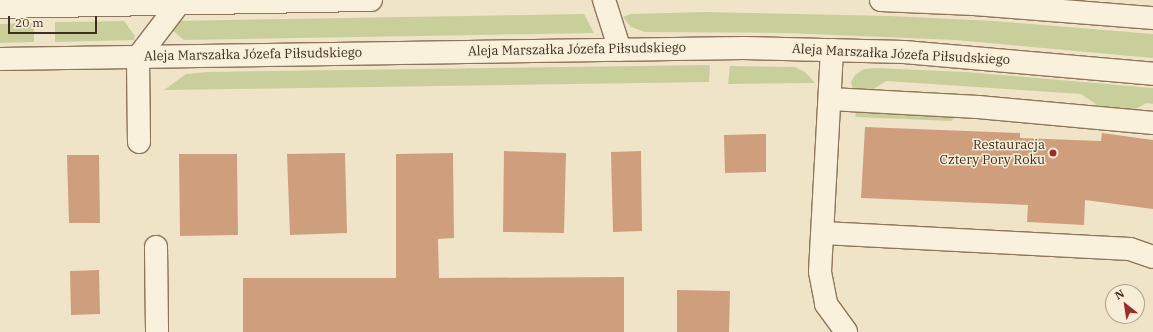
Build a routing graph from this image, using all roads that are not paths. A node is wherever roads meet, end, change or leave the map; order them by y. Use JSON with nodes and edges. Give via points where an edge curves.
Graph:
{"nodes":[{"id":1,"x":371,"y":0,"type":"edge"},
{"id":2,"x":604,"y":0,"type":"edge"},
{"id":3,"x":881,"y":0,"type":"edge"},
{"id":4,"x":130,"y":1,"type":"edge"},
{"id":5,"x":180,"y":2,"type":"junction"},
{"id":6,"x":0,"y":6,"type":"edge"},
{"id":7,"x":1153,"y":18,"type":"edge"},
{"id":8,"x":620,"y":50,"type":"junction"},
{"id":9,"x":832,"y":50,"type":"junction"},
{"id":10,"x":138,"y":57,"type":"junction"},
{"id":11,"x":0,"y":59,"type":"edge"},
{"id":12,"x":1153,"y":74,"type":"edge"},
{"id":13,"x":830,"y":99,"type":"junction"},
{"id":14,"x":1153,"y":123,"type":"edge"},
{"id":15,"x":139,"y":142,"type":"dead end"},
{"id":16,"x":823,"y":232,"type":"junction"},
{"id":17,"x":156,"y":247,"type":"dead end"},
{"id":18,"x":1153,"y":257,"type":"edge"},
{"id":19,"x":157,"y":332,"type":"edge"},
{"id":20,"x":846,"y":332,"type":"edge"}],
"edges":[{"from":1,"to":5,"type":"street"},
{"from":2,"to":8,"type":"street"},
{"from":3,"to":7,"type":"street","via":[[974,4]]},
{"from":4,"to":5,"type":"street"},
{"from":4,"to":6,"type":"street"},
{"from":5,"to":10,"type":"street"},
{"from":8,"to":9,"type":"street","name":"Aleja Marszałka Józefa Piłsudskiego"},
{"from":8,"to":10,"type":"street","name":"Aleja Marszałka Józefa Piłsudskiego"},
{"from":9,"to":12,"type":"street","name":"Aleja Marszałka Józefa Piłsudskiego","via":[[1010,60]]},
{"from":9,"to":13,"type":"street"},
{"from":10,"to":11,"type":"street","name":"Aleja Marszałka Józefa Piłsudskiego"},
{"from":10,"to":15,"type":"street"},
{"from":13,"to":14,"type":"street","via":[[978,107]]},
{"from":13,"to":16,"type":"street"},
{"from":16,"to":18,"type":"street","via":[[1130,249]]},
{"from":16,"to":20,"type":"street","via":[[820,272],[824,295],[833,316]]},
{"from":17,"to":19,"type":"street"}]}
